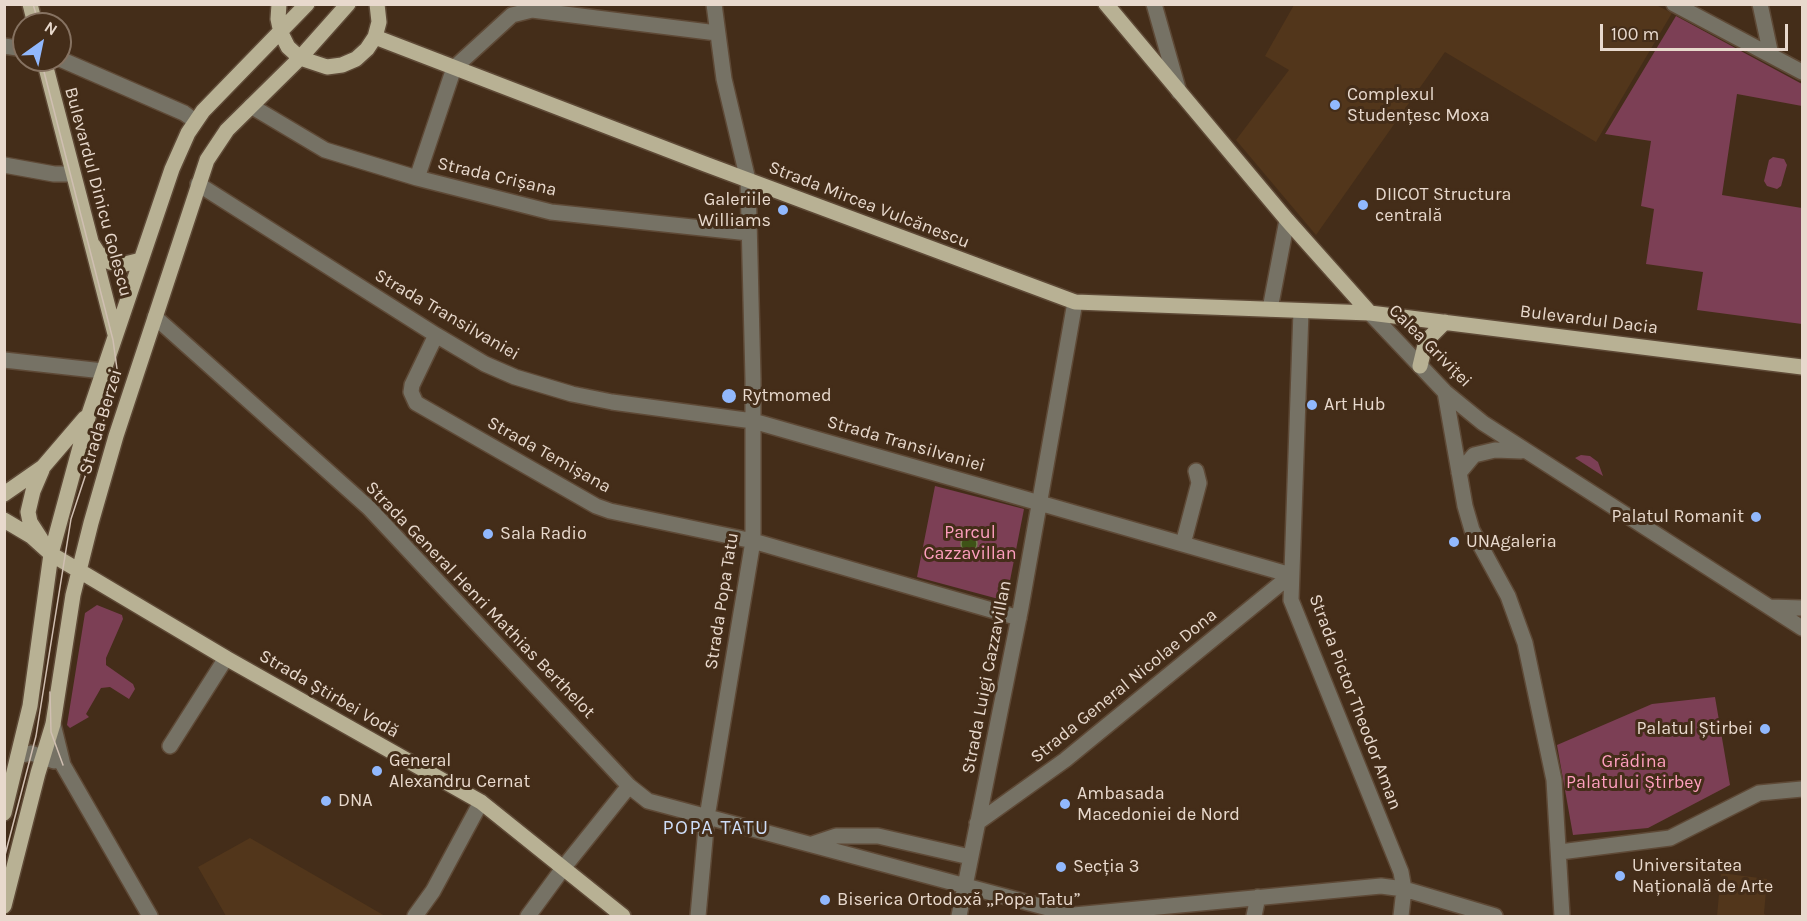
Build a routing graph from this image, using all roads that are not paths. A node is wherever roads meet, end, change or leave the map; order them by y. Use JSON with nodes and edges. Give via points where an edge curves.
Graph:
{"nodes":[{"id":1,"x":279,"y":4,"type":"edge"},
{"id":2,"x":307,"y":4,"type":"edge"},
{"id":3,"x":348,"y":4,"type":"edge"},
{"id":4,"x":377,"y":4,"type":"edge"},
{"id":5,"x":714,"y":4,"type":"edge"},
{"id":6,"x":1106,"y":4,"type":"edge"},
{"id":7,"x":1154,"y":4,"type":"edge"},
{"id":8,"x":1674,"y":4,"type":"edge"},
{"id":9,"x":1760,"y":4,"type":"edge"},
{"id":10,"x":281,"y":33,"type":"junction"},
{"id":11,"x":717,"y":33,"type":"junction"},
{"id":12,"x":375,"y":37,"type":"junction"},
{"id":13,"x":1771,"y":55,"type":"junction"},
{"id":14,"x":300,"y":58,"type":"junction"},
{"id":15,"x":72,"y":64,"type":"edge"},
{"id":16,"x":454,"y":68,"type":"junction"},
{"id":17,"x":47,"y":72,"type":"edge"},
{"id":18,"x":1803,"y":72,"type":"edge"},
{"id":19,"x":1179,"y":92,"type":"junction"},
{"id":20,"x":251,"y":106,"type":"junction"},
{"id":21,"x":195,"y":121,"type":"junction"},
{"id":22,"x":4,"y":165,"type":"edge"},
{"id":23,"x":74,"y":174,"type":"junction"},
{"id":24,"x":417,"y":178,"type":"junction"},
{"id":25,"x":748,"y":180,"type":"junction"},
{"id":26,"x":198,"y":184,"type":"junction"},
{"id":27,"x":1287,"y":220,"type":"junction"},
{"id":28,"x":749,"y":233,"type":"junction"},
{"id":29,"x":91,"y":242,"type":"junction"},
{"id":30,"x":141,"y":260,"type":"junction"},
{"id":31,"x":1075,"y":302,"type":"junction"},
{"id":32,"x":1270,"y":309,"type":"junction"},
{"id":33,"x":1301,"y":311,"type":"junction"},
{"id":34,"x":1370,"y":313,"type":"junction"},
{"id":35,"x":155,"y":317,"type":"junction"},
{"id":36,"x":1445,"y":322,"type":"junction"},
{"id":37,"x":115,"y":334,"type":"junction"},
{"id":38,"x":436,"y":335,"type":"junction"},
{"id":39,"x":4,"y":360,"type":"edge"},
{"id":40,"x":1420,"y":366,"type":"junction"},
{"id":41,"x":1803,"y":367,"type":"edge"},
{"id":42,"x":103,"y":371,"type":"junction"},
{"id":43,"x":1445,"y":392,"type":"junction"},
{"id":44,"x":89,"y":414,"type":"junction"},
{"id":45,"x":753,"y":421,"type":"junction"},
{"id":46,"x":1526,"y":452,"type":"junction"},
{"id":47,"x":43,"y":467,"type":"junction"},
{"id":48,"x":1196,"y":471,"type":"dead end"},
{"id":49,"x":1459,"y":473,"type":"junction"},
{"id":50,"x":4,"y":494,"type":"edge"},
{"id":51,"x":1040,"y":503,"type":"junction"},
{"id":52,"x":4,"y":520,"type":"edge"},
{"id":53,"x":753,"y":541,"type":"junction"},
{"id":54,"x":1183,"y":544,"type":"junction"},
{"id":55,"x":51,"y":554,"type":"junction"},
{"id":56,"x":79,"y":570,"type":"junction"},
{"id":57,"x":1292,"y":575,"type":"junction"},
{"id":58,"x":1770,"y":607,"type":"junction"},
{"id":59,"x":1803,"y":608,"type":"edge"},
{"id":60,"x":1019,"y":618,"type":"junction"},
{"id":61,"x":1803,"y":628,"type":"edge"},
{"id":62,"x":226,"y":658,"type":"junction"},
{"id":63,"x":53,"y":724,"type":"junction"},
{"id":64,"x":170,"y":746,"type":"dead end"},
{"id":65,"x":43,"y":755,"type":"junction"},
{"id":66,"x":18,"y":756,"type":"junction"},
{"id":67,"x":63,"y":765,"type":"junction"},
{"id":68,"x":630,"y":786,"type":"junction"},
{"id":69,"x":1803,"y":789,"type":"edge"},
{"id":70,"x":481,"y":802,"type":"junction"},
{"id":71,"x":4,"y":813,"type":"edge"},
{"id":72,"x":707,"y":817,"type":"junction"},
{"id":73,"x":978,"y":823,"type":"junction"},
{"id":74,"x":812,"y":844,"type":"junction"},
{"id":75,"x":1560,"y":852,"type":"junction"},
{"id":76,"x":970,"y":857,"type":"junction"},
{"id":77,"x":564,"y":867,"type":"junction"},
{"id":78,"x":964,"y":885,"type":"junction"},
{"id":79,"x":1404,"y":889,"type":"junction"},
{"id":80,"x":1258,"y":897,"type":"junction"},
{"id":81,"x":4,"y":906,"type":"edge"},
{"id":82,"x":150,"y":916,"type":"edge"},
{"id":83,"x":416,"y":916,"type":"edge"},
{"id":84,"x":528,"y":916,"type":"edge"},
{"id":85,"x":623,"y":916,"type":"edge"},
{"id":86,"x":698,"y":916,"type":"edge"},
{"id":87,"x":959,"y":916,"type":"edge"},
{"id":88,"x":1073,"y":916,"type":"edge"},
{"id":89,"x":1254,"y":916,"type":"edge"},
{"id":90,"x":1401,"y":916,"type":"edge"},
{"id":91,"x":1495,"y":916,"type":"edge"},
{"id":92,"x":1562,"y":916,"type":"edge"}],
"edges":[{"from":1,"to":10,"type":"main road"},
{"from":2,"to":10,"type":"main road","name":"Strada Berzei"},
{"from":3,"to":14,"type":"main road","name":"Strada Berzei"},
{"from":4,"to":12,"type":"main road","via":[[379,22]]},
{"from":5,"to":11,"type":"street","name":"Strada Popa Tatu"},
{"from":6,"to":19,"type":"main road","name":"Calea Griviței"},
{"from":7,"to":19,"type":"street"},
{"from":8,"to":13,"type":"street"},
{"from":9,"to":13,"type":"street"},
{"from":10,"to":14,"type":"main road"},
{"from":10,"to":21,"type":"main road","name":"Strada Berzei"},
{"from":11,"to":16,"type":"street","via":[[532,10],[512,15]]},
{"from":11,"to":25,"type":"street","name":"Strada Popa Tatu"},
{"from":12,"to":14,"type":"main road","via":[[367,49],[342,65],[327,67]]},
{"from":12,"to":16,"type":"main road","name":"Strada Mircea Vulcănescu"},
{"from":13,"to":18,"type":"street"},
{"from":14,"to":20,"type":"main road","name":"Strada Berzei"},
{"from":15,"to":21,"type":"street"},
{"from":16,"to":24,"type":"street"},
{"from":16,"to":25,"type":"main road","name":"Strada Mircea Vulcănescu"},
{"from":17,"to":23,"type":"main road","name":"Bulevardul Dinicu Golescu"},
{"from":19,"to":27,"type":"main road","name":"Calea Griviței"},
{"from":20,"to":24,"type":"street","name":"Strada Crișana","via":[[325,150]]},
{"from":20,"to":26,"type":"main road","name":"Strada Berzei","via":[[219,140]]},
{"from":21,"to":30,"type":"main road","name":"Strada Berzei","via":[[172,169]]},
{"from":22,"to":23,"type":"street"},
{"from":23,"to":29,"type":"main road","name":"Bulevardul Dinicu Golescu"},
{"from":24,"to":28,"type":"street","name":"Strada Crișana","via":[[551,212]]},
{"from":25,"to":28,"type":"street","name":"Strada Popa Tatu"},
{"from":25,"to":31,"type":"main road","name":"Strada Mircea Vulcănescu"},
{"from":26,"to":35,"type":"main road","name":"Strada Berzei"},
{"from":26,"to":38,"type":"street","name":"Strada Transilvaniei"},
{"from":27,"to":32,"type":"street"},
{"from":27,"to":34,"type":"main road","name":"Calea Griviței"},
{"from":28,"to":45,"type":"street","name":"Strada Popa Tatu"},
{"from":29,"to":30,"type":"main road","via":[[98,254],[110,262],[121,265]]},
{"from":29,"to":37,"type":"main road","name":"Bulevardul Dinicu Golescu"},
{"from":30,"to":37,"type":"main road","name":"Strada Berzei"},
{"from":31,"to":32,"type":"main road","name":"Strada Mircea Vulcănescu"},
{"from":31,"to":51,"type":"street","name":"Strada Luigi Cazzavillan"},
{"from":32,"to":33,"type":"main road","name":"Strada Mircea Vulcănescu"},
{"from":33,"to":34,"type":"main road","name":"Strada Mircea Vulcănescu"},
{"from":33,"to":57,"type":"street","name":"Strada Pictor Theodor Aman"},
{"from":34,"to":36,"type":"main road","name":"Bulevardul Dacia"},
{"from":34,"to":40,"type":"street","name":"Calea Griviței"},
{"from":35,"to":56,"type":"main road","name":"Strada Berzei","via":[[116,436]]},
{"from":35,"to":68,"type":"street","name":"Strada General Henri Mathias Berthelot","via":[[369,508]]},
{"from":36,"to":40,"type":"main road","via":[[1426,341]]},
{"from":36,"to":41,"type":"main road","name":"Bulevardul Dacia"},
{"from":37,"to":42,"type":"main road","name":"Strada Berzei"},
{"from":38,"to":45,"type":"street","name":"Strada Transilvaniei","via":[[485,364],[572,394]]},
{"from":38,"to":53,"type":"street","name":"Strada Temișana","via":[[411,385],[416,403],[596,506]]},
{"from":39,"to":42,"type":"street"},
{"from":40,"to":43,"type":"street","name":"Calea Griviței"},
{"from":42,"to":44,"type":"main road","name":"Strada Berzei"},
{"from":43,"to":46,"type":"street","name":"Calea Griviței"},
{"from":43,"to":49,"type":"street"},
{"from":44,"to":47,"type":"main road"},
{"from":44,"to":55,"type":"main road","name":"Strada Berzei"},
{"from":45,"to":51,"type":"street","name":"Strada Transilvaniei"},
{"from":45,"to":53,"type":"street","name":"Strada Popa Tatu"},
{"from":46,"to":49,"type":"street","via":[[1495,450],[1474,454]]},
{"from":46,"to":58,"type":"street","name":"Calea Griviței"},
{"from":47,"to":50,"type":"main road"},
{"from":47,"to":55,"type":"main road","via":[[30,500],[29,516]]},
{"from":48,"to":54,"type":"street","via":[[1199,483]]},
{"from":49,"to":75,"type":"street","via":[[1472,530],[1508,596],[1525,643],[1554,780]]},
{"from":51,"to":54,"type":"street","name":"Strada Transilvaniei"},
{"from":51,"to":60,"type":"street","name":"Strada Luigi Cazzavillan"},
{"from":52,"to":55,"type":"main road","name":"Strada Știrbei Vodă"},
{"from":53,"to":60,"type":"street","name":"Strada Temișana"},
{"from":53,"to":72,"type":"street","name":"Strada Popa Tatu"},
{"from":54,"to":57,"type":"street","name":"Strada Transilvaniei"},
{"from":55,"to":56,"type":"main road","name":"Strada Știrbei Vodă"},
{"from":55,"to":66,"type":"main road","name":"Strada Berzei","via":[[30,706]]},
{"from":56,"to":62,"type":"main road","name":"Strada Știrbei Vodă"},
{"from":56,"to":63,"type":"main road","name":"Strada Berzei"},
{"from":57,"to":73,"type":"street","name":"Strada General Nicolae Dona","via":[[1065,760]]},
{"from":57,"to":79,"type":"street","name":"Strada Pictor Theodor Aman","via":[[1293,608],[1401,872]]},
{"from":58,"to":59,"type":"street"},
{"from":58,"to":61,"type":"street","name":"Calea Griviței"},
{"from":60,"to":73,"type":"street","name":"Strada Luigi Cazzavillan"},
{"from":62,"to":64,"type":"street"},
{"from":62,"to":70,"type":"main road","name":"Strada Știrbei Vodă"},
{"from":63,"to":65,"type":"main road","name":"Strada Berzei"},
{"from":63,"to":67,"type":"street"},
{"from":65,"to":66,"type":"street"},
{"from":65,"to":67,"type":"street"},
{"from":65,"to":81,"type":"main road","name":"Strada Berzei"},
{"from":66,"to":71,"type":"main road","name":"Strada Berzei"},
{"from":67,"to":82,"type":"street"},
{"from":68,"to":72,"type":"street","name":"Strada General Henri Mathias Berthelot","via":[[648,801]]},
{"from":68,"to":77,"type":"street"},
{"from":69,"to":75,"type":"street","via":[[1759,793],[1670,837]]},
{"from":70,"to":77,"type":"main road","name":"Strada Știrbei Vodă"},
{"from":70,"to":83,"type":"street"},
{"from":72,"to":74,"type":"street","name":"Strada General Henri Mathias Berthelot"},
{"from":72,"to":86,"type":"street","name":"Strada Popa Tatu"},
{"from":73,"to":76,"type":"street","name":"Strada Luigi Cazzavillan"},
{"from":74,"to":76,"type":"street","name":"Strada General Henri Mathias Berthelot","via":[[836,836],[878,836]]},
{"from":74,"to":78,"type":"street","name":"Strada General Henri Mathias Berthelot"},
{"from":75,"to":92,"type":"street"},
{"from":76,"to":78,"type":"street","name":"Strada Luigi Cazzavillan"},
{"from":77,"to":84,"type":"street"},
{"from":77,"to":85,"type":"main road","name":"Strada Știrbei Vodă"},
{"from":78,"to":87,"type":"street","name":"Strada Luigi Cazzavillan"},
{"from":78,"to":88,"type":"street","name":"Strada General Henri Mathias Berthelot"},
{"from":79,"to":80,"type":"street","name":"Strada General Henri Mathias Berthelot","via":[[1362,886]]},
{"from":79,"to":90,"type":"street"},
{"from":79,"to":91,"type":"street","name":"Strada General Henri Mathias Berthelot"},
{"from":80,"to":88,"type":"street","name":"Strada General Henri Mathias Berthelot"},
{"from":80,"to":89,"type":"street"}]}
